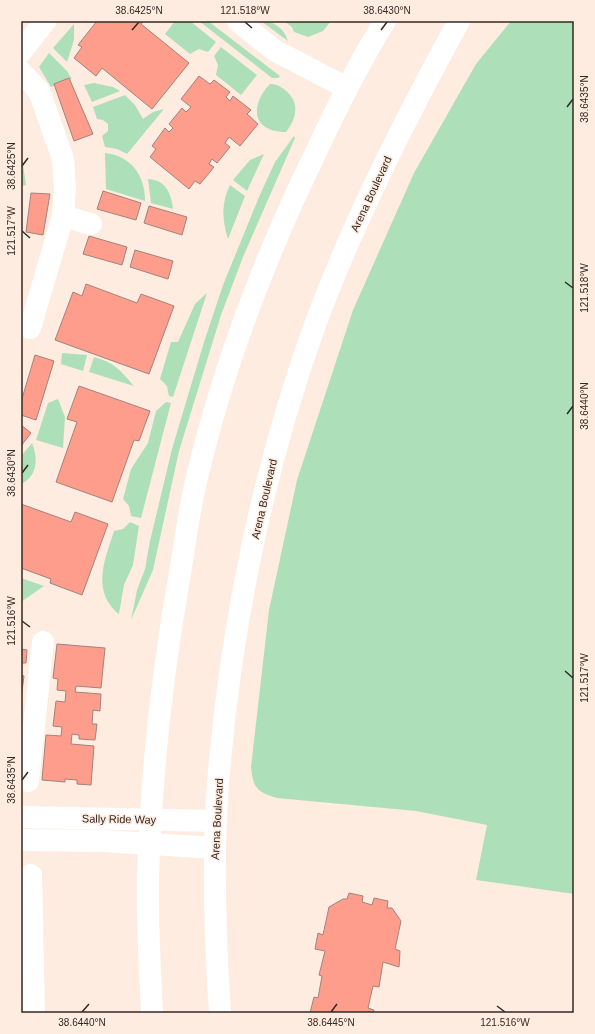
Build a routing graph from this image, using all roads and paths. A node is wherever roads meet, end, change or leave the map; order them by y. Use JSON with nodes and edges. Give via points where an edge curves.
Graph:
{"nodes":[{"id":1,"x":45,"y":21,"type":"edge"},
{"id":2,"x":238,"y":21,"type":"edge"},
{"id":3,"x":385,"y":21,"type":"edge"},
{"id":4,"x":459,"y":21,"type":"edge"},
{"id":5,"x":21,"y":52,"type":"edge"},
{"id":6,"x":21,"y":72,"type":"edge"},
{"id":7,"x":346,"y":88,"type":"junction"},
{"id":8,"x":63,"y":216,"type":"junction"},
{"id":9,"x":91,"y":224,"type":"dead end"},
{"id":10,"x":30,"y":328,"type":"dead end"},
{"id":11,"x":43,"y":642,"type":"dead end"},
{"id":12,"x":28,"y":713,"type":"edge"},
{"id":13,"x":28,"y":781,"type":"dead end"},
{"id":14,"x":21,"y":817,"type":"edge"},
{"id":15,"x":151,"y":820,"type":"junction"},
{"id":16,"x":216,"y":821,"type":"junction"},
{"id":17,"x":21,"y":840,"type":"edge"},
{"id":18,"x":150,"y":844,"type":"junction"},
{"id":19,"x":215,"y":848,"type":"junction"},
{"id":20,"x":31,"y":875,"type":"dead end"},
{"id":21,"x":27,"y":940,"type":"edge"},
{"id":22,"x":34,"y":1013,"type":"edge"},
{"id":23,"x":152,"y":1013,"type":"edge"},
{"id":24,"x":220,"y":1013,"type":"edge"}],
"edges":[{"from":1,"to":5,"type":"main road"},
{"from":2,"to":7,"type":"main road","via":[[274,50]]},
{"from":3,"to":7,"type":"main road"},
{"from":4,"to":16,"type":"main road","name":"Arena Boulevard","via":[[398,135],[349,242],[317,320],[287,412],[261,508],[230,676]]},
{"from":6,"to":8,"type":"main road","via":[[39,91],[63,159]]},
{"from":7,"to":15,"type":"main road","via":[[296,192],[263,272],[225,380],[196,481],[161,691]]},
{"from":8,"to":9,"type":"main road"},
{"from":8,"to":10,"type":"main road"},
{"from":11,"to":12,"type":"main road"},
{"from":12,"to":13,"type":"main road"},
{"from":14,"to":15,"type":"main road","name":"Sally Ride Way"},
{"from":15,"to":16,"type":"main road","name":"Sally Ride Way"},
{"from":15,"to":18,"type":"main road"},
{"from":16,"to":19,"type":"main road","name":"Arena Boulevard"},
{"from":17,"to":18,"type":"main road","name":"Sally Ride Way"},
{"from":18,"to":19,"type":"main road","name":"Sally Ride Way"},
{"from":18,"to":23,"type":"main road","via":[[148,911]]},
{"from":19,"to":24,"type":"main road","name":"Arena Boulevard","via":[[216,958]]},
{"from":20,"to":21,"type":"main road"},
{"from":21,"to":22,"type":"main road"}]}
